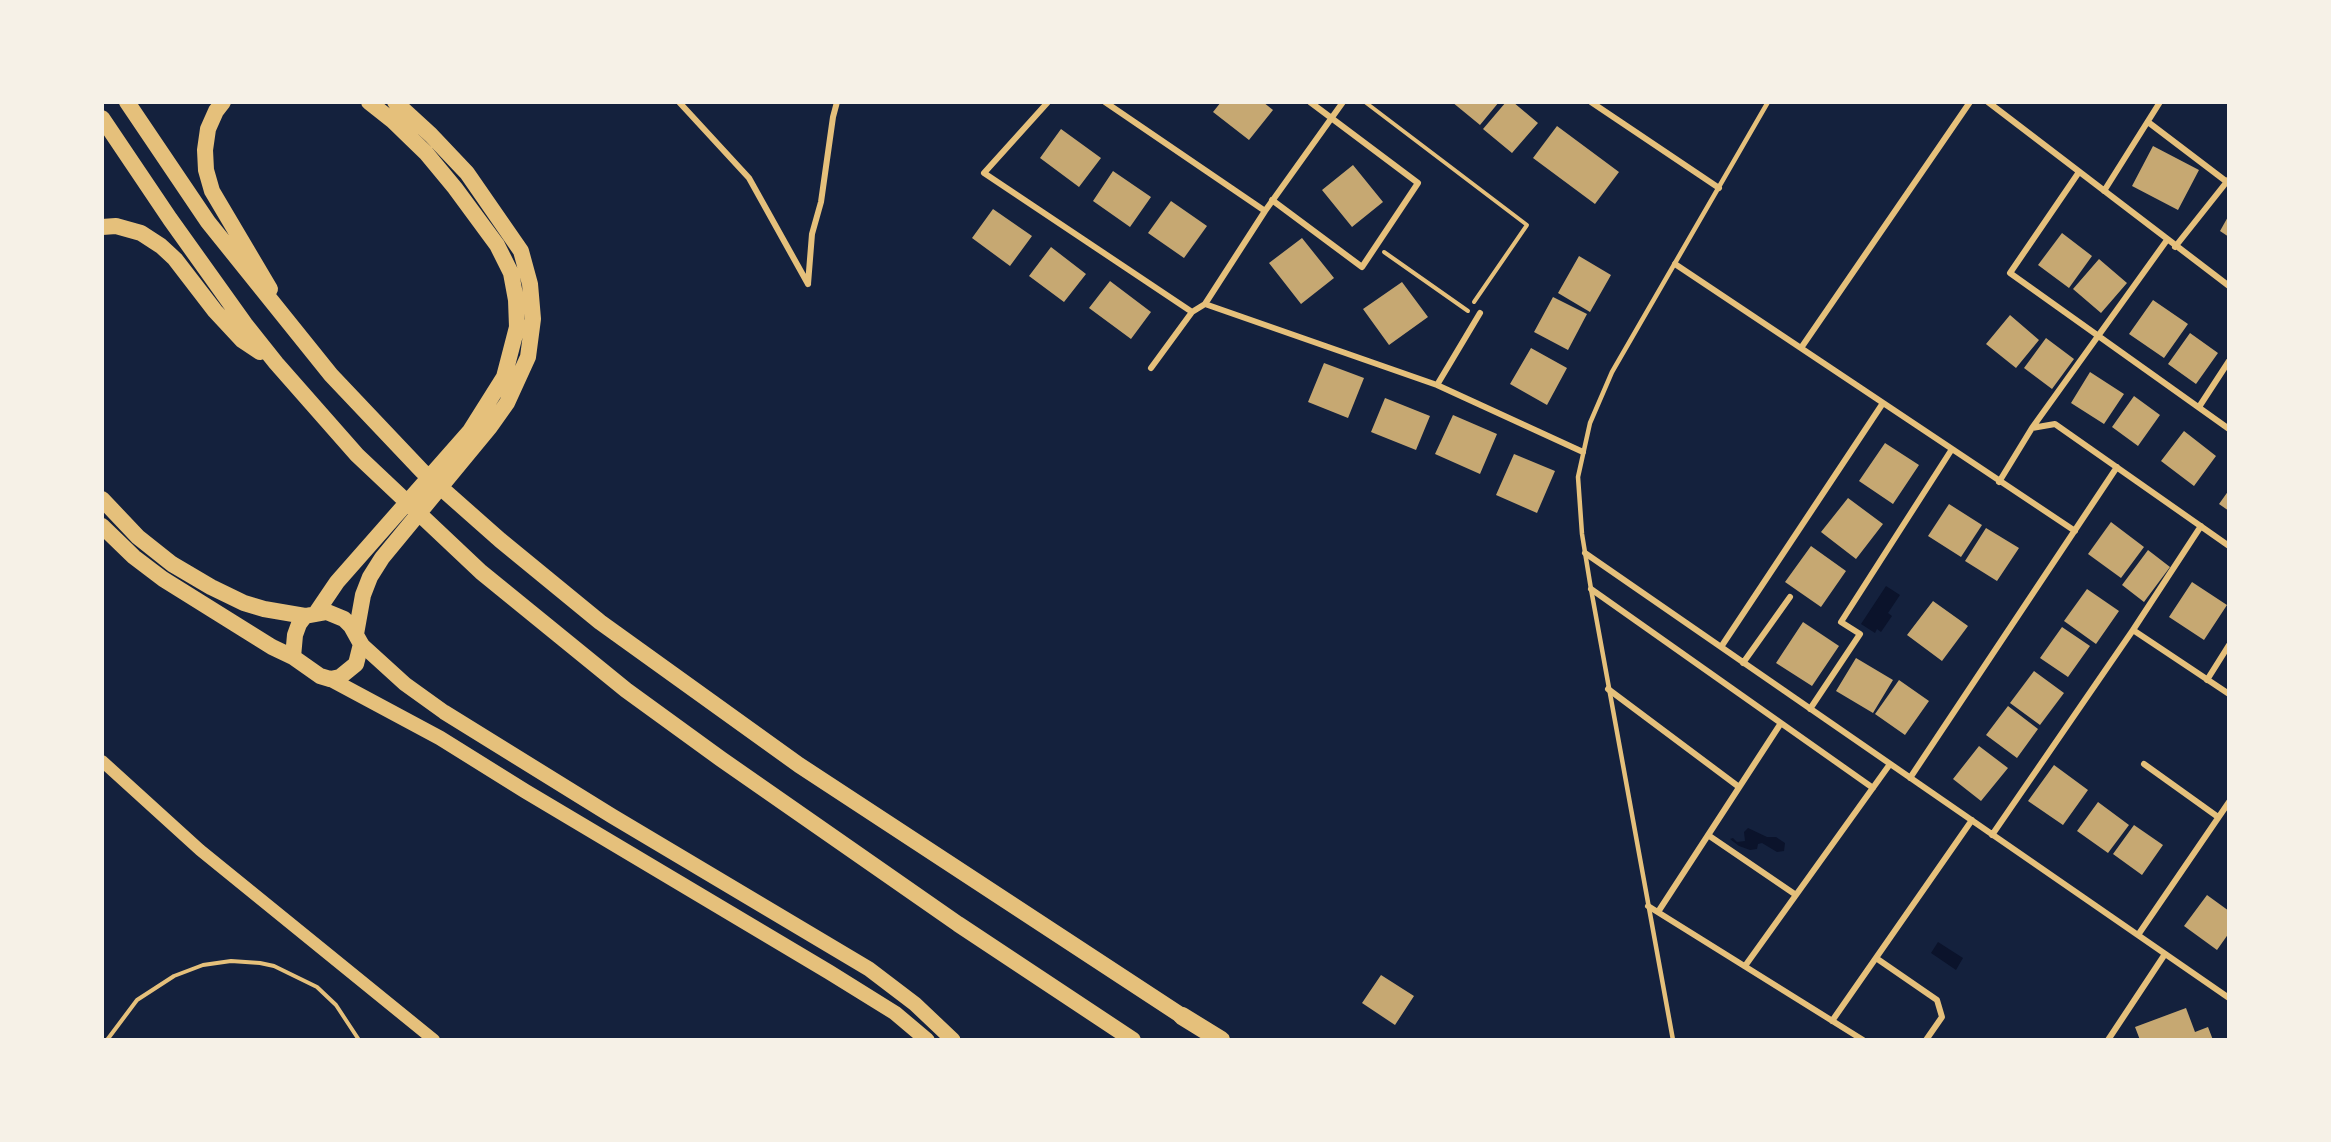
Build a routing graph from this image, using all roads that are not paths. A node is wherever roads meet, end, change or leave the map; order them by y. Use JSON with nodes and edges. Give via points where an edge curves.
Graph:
{"nodes":[{"id":1,"x":127,"y":102,"type":"edge"},
{"id":2,"x":223,"y":102,"type":"edge"},
{"id":3,"x":369,"y":102,"type":"edge"},
{"id":4,"x":395,"y":102,"type":"edge"},
{"id":5,"x":679,"y":102,"type":"edge"},
{"id":6,"x":837,"y":102,"type":"edge"},
{"id":7,"x":1048,"y":102,"type":"edge"},
{"id":8,"x":1105,"y":102,"type":"edge"},
{"id":9,"x":1310,"y":102,"type":"edge"},
{"id":10,"x":1343,"y":102,"type":"edge"},
{"id":11,"x":1591,"y":102,"type":"edge"},
{"id":12,"x":1768,"y":102,"type":"edge"},
{"id":13,"x":1970,"y":102,"type":"edge"},
{"id":14,"x":1988,"y":102,"type":"edge"},
{"id":15,"x":2160,"y":102,"type":"edge"},
{"id":16,"x":1332,"y":117,"type":"junction"},
{"id":17,"x":102,"y":118,"type":"edge"},
{"id":18,"x":2148,"y":122,"type":"junction"},
{"id":19,"x":2079,"y":172,"type":"junction"},
{"id":20,"x":2228,"y":180,"type":"edge"},
{"id":21,"x":1719,"y":188,"type":"junction"},
{"id":22,"x":2104,"y":191,"type":"junction"},
{"id":23,"x":1272,"y":200,"type":"junction"},
{"id":24,"x":1265,"y":211,"type":"junction"},
{"id":25,"x":102,"y":227,"type":"edge"},
{"id":26,"x":2167,"y":240,"type":"junction"},
{"id":27,"x":2175,"y":247,"type":"junction"},
{"id":28,"x":1675,"y":264,"type":"junction"},
{"id":29,"x":2229,"y":286,"type":"edge"},
{"id":30,"x":1205,"y":304,"type":"junction"},
{"id":31,"x":278,"y":309,"type":"junction"},
{"id":32,"x":1192,"y":312,"type":"junction"},
{"id":33,"x":1480,"y":313,"type":"dead end"},
{"id":34,"x":2098,"y":335,"type":"junction"},
{"id":35,"x":1801,"y":348,"type":"junction"},
{"id":36,"x":2229,"y":361,"type":"edge"},
{"id":37,"x":276,"y":363,"type":"junction"},
{"id":38,"x":1151,"y":368,"type":"dead end"},
{"id":39,"x":1437,"y":385,"type":"junction"},
{"id":40,"x":1883,"y":403,"type":"junction"},
{"id":41,"x":2199,"y":407,"type":"junction"},
{"id":42,"x":2032,"y":428,"type":"junction"},
{"id":43,"x":2229,"y":429,"type":"edge"},
{"id":44,"x":1952,"y":449,"type":"junction"},
{"id":45,"x":1583,"y":452,"type":"junction"},
{"id":46,"x":2117,"y":468,"type":"junction"},
{"id":47,"x":1999,"y":482,"type":"junction"},
{"id":48,"x":102,"y":499,"type":"edge"},
{"id":49,"x":102,"y":526,"type":"edge"},
{"id":50,"x":2201,"y":526,"type":"junction"},
{"id":51,"x":2075,"y":531,"type":"junction"},
{"id":52,"x":2229,"y":546,"type":"edge"},
{"id":53,"x":1585,"y":553,"type":"junction"},
{"id":54,"x":1591,"y":589,"type":"junction"},
{"id":55,"x":1790,"y":597,"type":"dead end"},
{"id":56,"x":310,"y":615,"type":"junction"},
{"id":57,"x":2133,"y":630,"type":"junction"},
{"id":58,"x":359,"y":639,"type":"junction"},
{"id":59,"x":2229,"y":645,"type":"edge"},
{"id":60,"x":1721,"y":647,"type":"junction"},
{"id":61,"x":293,"y":657,"type":"junction"},
{"id":62,"x":1743,"y":663,"type":"junction"},
{"id":63,"x":330,"y":679,"type":"junction"},
{"id":64,"x":2207,"y":680,"type":"junction"},
{"id":65,"x":1608,"y":689,"type":"junction"},
{"id":66,"x":2229,"y":694,"type":"edge"},
{"id":67,"x":1810,"y":709,"type":"junction"},
{"id":68,"x":1781,"y":723,"type":"junction"},
{"id":69,"x":102,"y":761,"type":"edge"},
{"id":70,"x":1890,"y":764,"type":"junction"},
{"id":71,"x":2144,"y":764,"type":"dead end"},
{"id":72,"x":1910,"y":777,"type":"junction"},
{"id":73,"x":1739,"y":787,"type":"junction"},
{"id":74,"x":1873,"y":788,"type":"junction"},
{"id":75,"x":2229,"y":802,"type":"edge"},
{"id":76,"x":2218,"y":817,"type":"junction"},
{"id":77,"x":1972,"y":820,"type":"junction"},
{"id":78,"x":1708,"y":835,"type":"junction"},
{"id":79,"x":1992,"y":835,"type":"junction"},
{"id":80,"x":1796,"y":895,"type":"junction"},
{"id":81,"x":1648,"y":906,"type":"junction"},
{"id":82,"x":1658,"y":912,"type":"junction"},
{"id":83,"x":2138,"y":935,"type":"junction"},
{"id":84,"x":2165,"y":954,"type":"junction"},
{"id":85,"x":1876,"y":958,"type":"junction"},
{"id":86,"x":1745,"y":966,"type":"junction"},
{"id":87,"x":2229,"y":998,"type":"edge"},
{"id":88,"x":1182,"y":1016,"type":"joint"},
{"id":89,"x":1832,"y":1021,"type":"junction"},
{"id":90,"x":434,"y":1040,"type":"edge"},
{"id":91,"x":927,"y":1040,"type":"edge"},
{"id":92,"x":953,"y":1040,"type":"edge"},
{"id":93,"x":1133,"y":1040,"type":"edge"},
{"id":94,"x":1221,"y":1040,"type":"edge"},
{"id":95,"x":1673,"y":1040,"type":"edge"},
{"id":96,"x":1863,"y":1040,"type":"edge"},
{"id":97,"x":1926,"y":1040,"type":"edge"},
{"id":98,"x":2108,"y":1040,"type":"edge"}],
"edges":[{"from":1,"to":31,"type":"highway","via":[[208,222]]},
{"from":2,"to":31,"type":"highway","via":[[208,129],[206,170],[212,191],[260,269]]},
{"from":3,"to":56,"type":"highway","via":[[426,153],[497,245],[511,273],[517,327],[504,377],[470,431]]},
{"from":4,"to":58,"type":"highway","via":[[467,173],[521,251],[530,284],[533,319],[528,357],[507,403],[370,577],[363,595]]},
{"from":5,"to":6,"type":"street","via":[[748,178],[808,284],[812,234]]},
{"from":7,"to":32,"type":"street","via":[[984,173]]},
{"from":8,"to":24,"type":"street"},
{"from":9,"to":16,"type":"street"},
{"from":10,"to":16,"type":"street"},
{"from":11,"to":21,"type":"street"},
{"from":12,"to":21,"type":"lane"},
{"from":13,"to":35,"type":"street"},
{"from":14,"to":19,"type":"street"},
{"from":15,"to":18,"type":"street"},
{"from":16,"to":23,"type":"street"},
{"from":16,"to":23,"type":"street","via":[[1418,183],[1362,267]]},
{"from":17,"to":37,"type":"highway","via":[[170,219]]},
{"from":18,"to":20,"type":"street"},
{"from":18,"to":22,"type":"street"},
{"from":19,"to":22,"type":"street"},
{"from":19,"to":34,"type":"street","via":[[2010,273]]},
{"from":20,"to":27,"type":"street"},
{"from":21,"to":28,"type":"lane"},
{"from":22,"to":26,"type":"street"},
{"from":23,"to":24,"type":"street"},
{"from":24,"to":30,"type":"street"},
{"from":25,"to":37,"type":"highway","via":[[116,226],[141,233],[161,246],[215,312],[242,339]]},
{"from":26,"to":27,"type":"street"},
{"from":26,"to":34,"type":"street"},
{"from":27,"to":29,"type":"street"},
{"from":28,"to":35,"type":"street"},
{"from":28,"to":45,"type":"lane","via":[[1612,372],[1590,423]]},
{"from":30,"to":32,"type":"street"},
{"from":30,"to":39,"type":"street"},
{"from":31,"to":88,"type":"highway","via":[[363,410],[422,471],[600,622],[799,765]]},
{"from":32,"to":38,"type":"street"},
{"from":33,"to":39,"type":"street"},
{"from":34,"to":41,"type":"street"},
{"from":34,"to":42,"type":"street"},
{"from":35,"to":40,"type":"street"},
{"from":36,"to":41,"type":"street"},
{"from":37,"to":93,"type":"highway","via":[[397,495],[518,604],[626,690],[958,924]]},
{"from":39,"to":45,"type":"street"},
{"from":40,"to":44,"type":"street"},
{"from":40,"to":60,"type":"street"},
{"from":41,"to":43,"type":"street"},
{"from":42,"to":46,"type":"street","via":[[2055,424]]},
{"from":42,"to":47,"type":"street"},
{"from":44,"to":47,"type":"street"},
{"from":44,"to":67,"type":"street","via":[[1841,622],[1860,634]]},
{"from":45,"to":53,"type":"lane","via":[[1578,477]]},
{"from":46,"to":50,"type":"street"},
{"from":46,"to":51,"type":"street"},
{"from":47,"to":51,"type":"street"},
{"from":48,"to":56,"type":"highway","via":[[138,537],[172,564],[211,587],[244,603]]},
{"from":49,"to":61,"type":"highway","via":[[163,579]]},
{"from":50,"to":52,"type":"street"},
{"from":50,"to":57,"type":"street"},
{"from":51,"to":72,"type":"street"},
{"from":53,"to":54,"type":"lane"},
{"from":53,"to":60,"type":"street"},
{"from":54,"to":65,"type":"lane"},
{"from":54,"to":68,"type":"street"},
{"from":55,"to":62,"type":"street"},
{"from":56,"to":58,"type":"highway","via":[[327,612],[344,619]]},
{"from":56,"to":61,"type":"highway","via":[[299,624]]},
{"from":57,"to":64,"type":"street"},
{"from":57,"to":79,"type":"street"},
{"from":58,"to":63,"type":"highway","via":[[356,664],[340,677]]},
{"from":58,"to":92,"type":"main road","via":[[405,684],[444,712],[869,969]]},
{"from":59,"to":64,"type":"street"},
{"from":60,"to":62,"type":"street"},
{"from":61,"to":63,"type":"highway"},
{"from":62,"to":67,"type":"street"},
{"from":63,"to":91,"type":"main road","via":[[440,738],[819,966],[895,1013]]},
{"from":64,"to":66,"type":"street"},
{"from":65,"to":73,"type":"street"},
{"from":65,"to":81,"type":"lane"},
{"from":67,"to":70,"type":"street"},
{"from":68,"to":73,"type":"street"},
{"from":68,"to":74,"type":"street"},
{"from":69,"to":90,"type":"main road","via":[[200,850]]},
{"from":70,"to":72,"type":"street"},
{"from":70,"to":74,"type":"street"},
{"from":71,"to":76,"type":"street"},
{"from":72,"to":77,"type":"street"},
{"from":73,"to":78,"type":"street"},
{"from":74,"to":80,"type":"street"},
{"from":75,"to":76,"type":"street"},
{"from":76,"to":83,"type":"street"},
{"from":77,"to":79,"type":"street"},
{"from":77,"to":85,"type":"street"},
{"from":78,"to":80,"type":"street"},
{"from":78,"to":82,"type":"street"},
{"from":79,"to":83,"type":"street"},
{"from":80,"to":86,"type":"street"},
{"from":81,"to":82,"type":"street"},
{"from":81,"to":95,"type":"lane"},
{"from":82,"to":86,"type":"street"},
{"from":83,"to":84,"type":"street"},
{"from":84,"to":87,"type":"street"},
{"from":84,"to":98,"type":"street"},
{"from":85,"to":89,"type":"street"},
{"from":85,"to":97,"type":"street","via":[[1937,1000],[1942,1017]]},
{"from":86,"to":89,"type":"street"},
{"from":88,"to":94,"type":"highway"},
{"from":89,"to":96,"type":"street"}]}
